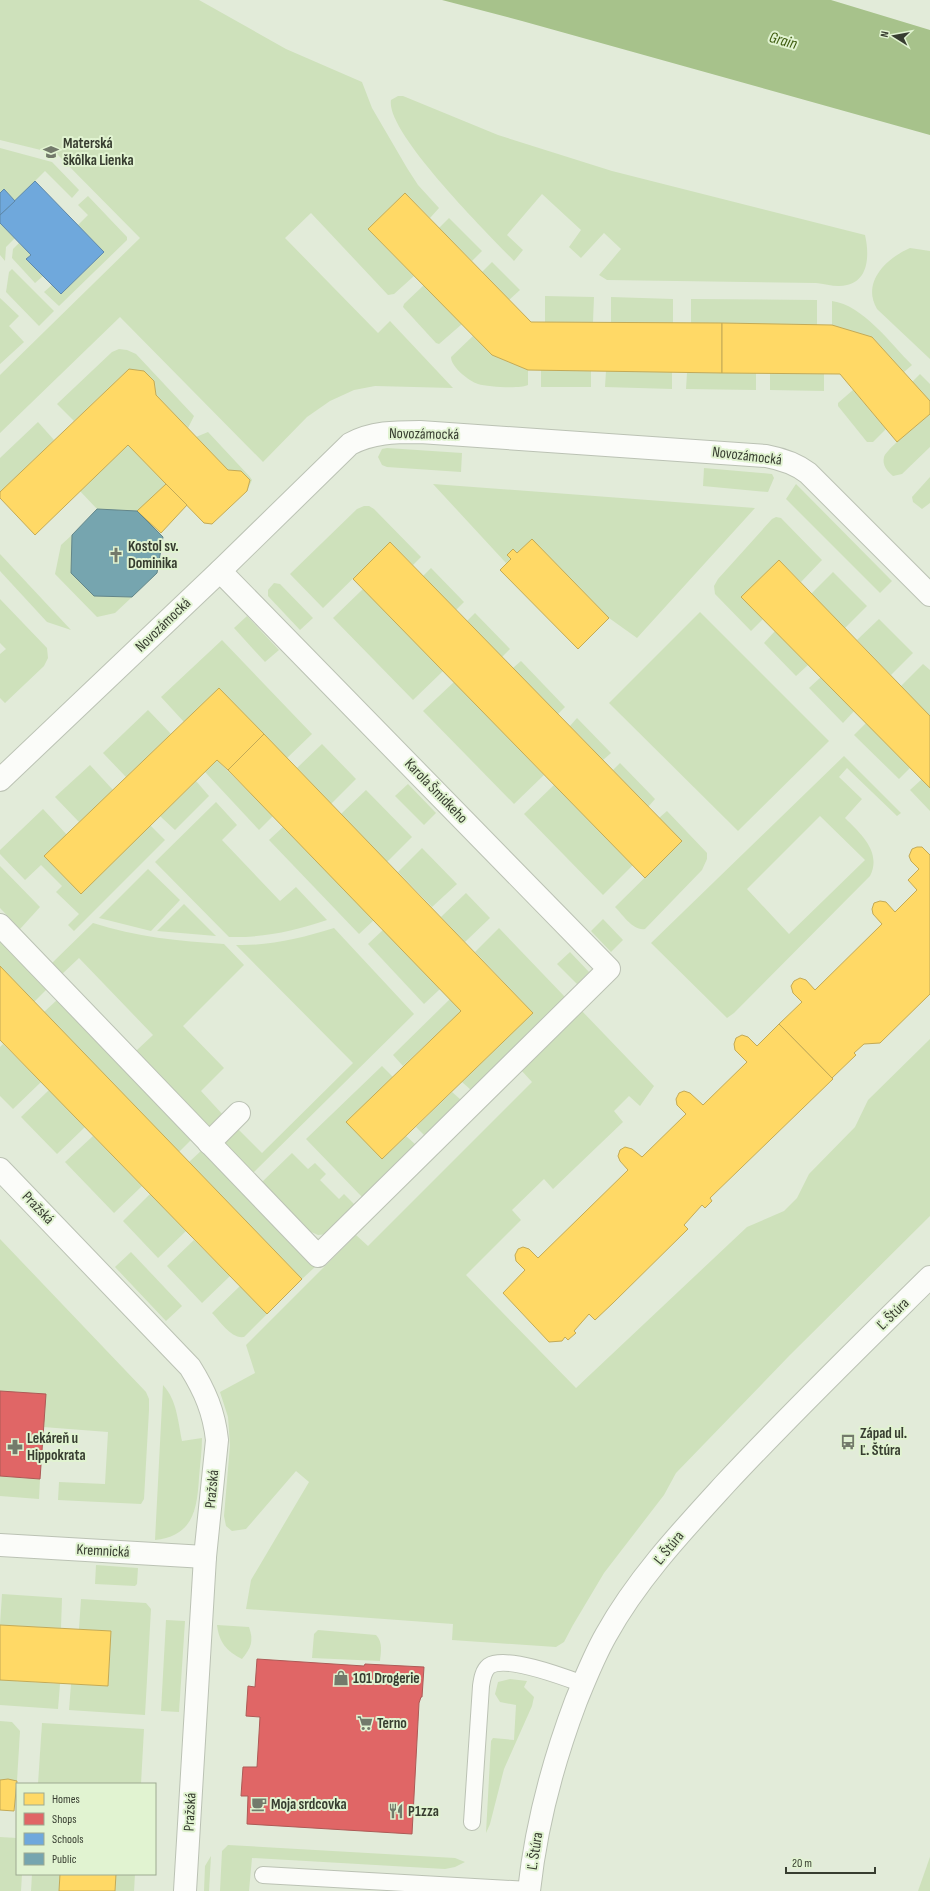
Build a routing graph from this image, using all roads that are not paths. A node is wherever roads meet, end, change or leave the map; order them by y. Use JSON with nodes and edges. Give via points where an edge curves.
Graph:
{"nodes":[{"id":1,"x":220,"y":571,"type":"junction"},
{"id":2,"x":930,"y":595,"type":"edge"},
{"id":3,"x":0,"y":780,"type":"edge"},
{"id":4,"x":0,"y":925,"type":"edge"},
{"id":5,"x":239,"y":1113,"type":"dead end"},
{"id":6,"x":209,"y":1143,"type":"junction"},
{"id":7,"x":0,"y":1169,"type":"edge"},
{"id":8,"x":930,"y":1277,"type":"edge"},
{"id":9,"x":0,"y":1545,"type":"edge"},
{"id":10,"x":206,"y":1558,"type":"junction"},
{"id":11,"x":583,"y":1684,"type":"junction"},
{"id":12,"x":472,"y":1822,"type":"dead end"},
{"id":13,"x":263,"y":1875,"type":"dead end"},
{"id":14,"x":529,"y":1890,"type":"edge"},
{"id":15,"x":185,"y":1891,"type":"edge"}],
"edges":[{"from":1,"to":2,"type":"street","name":"Novozámocká","via":[[350,444],[362,437],[382,432],[420,432],[780,458],[796,464],[808,473]]},
{"from":1,"to":3,"type":"street","name":"Novozámocká"},
{"from":1,"to":6,"type":"street","name":"Karola Šmidkeho","via":[[609,969],[318,1256]]},
{"from":4,"to":6,"type":"street"},
{"from":5,"to":6,"type":"street"},
{"from":7,"to":10,"type":"street","name":"Pražská","via":[[176,1351],[199,1382],[209,1401],[217,1440]]},
{"from":8,"to":11,"type":"street","name":"Ľ. Štúra","via":[[757,1450],[676,1538],[622,1609],[605,1636]]},
{"from":9,"to":10,"type":"street","name":"Kremnická"},
{"from":10,"to":15,"type":"street","name":"Pražská"},
{"from":11,"to":12,"type":"lane","via":[[529,1666],[489,1666],[480,1686]]},
{"from":11,"to":14,"type":"street","name":"Ľ. Štúra","via":[[545,1798]]},
{"from":13,"to":14,"type":"lane"}]}
